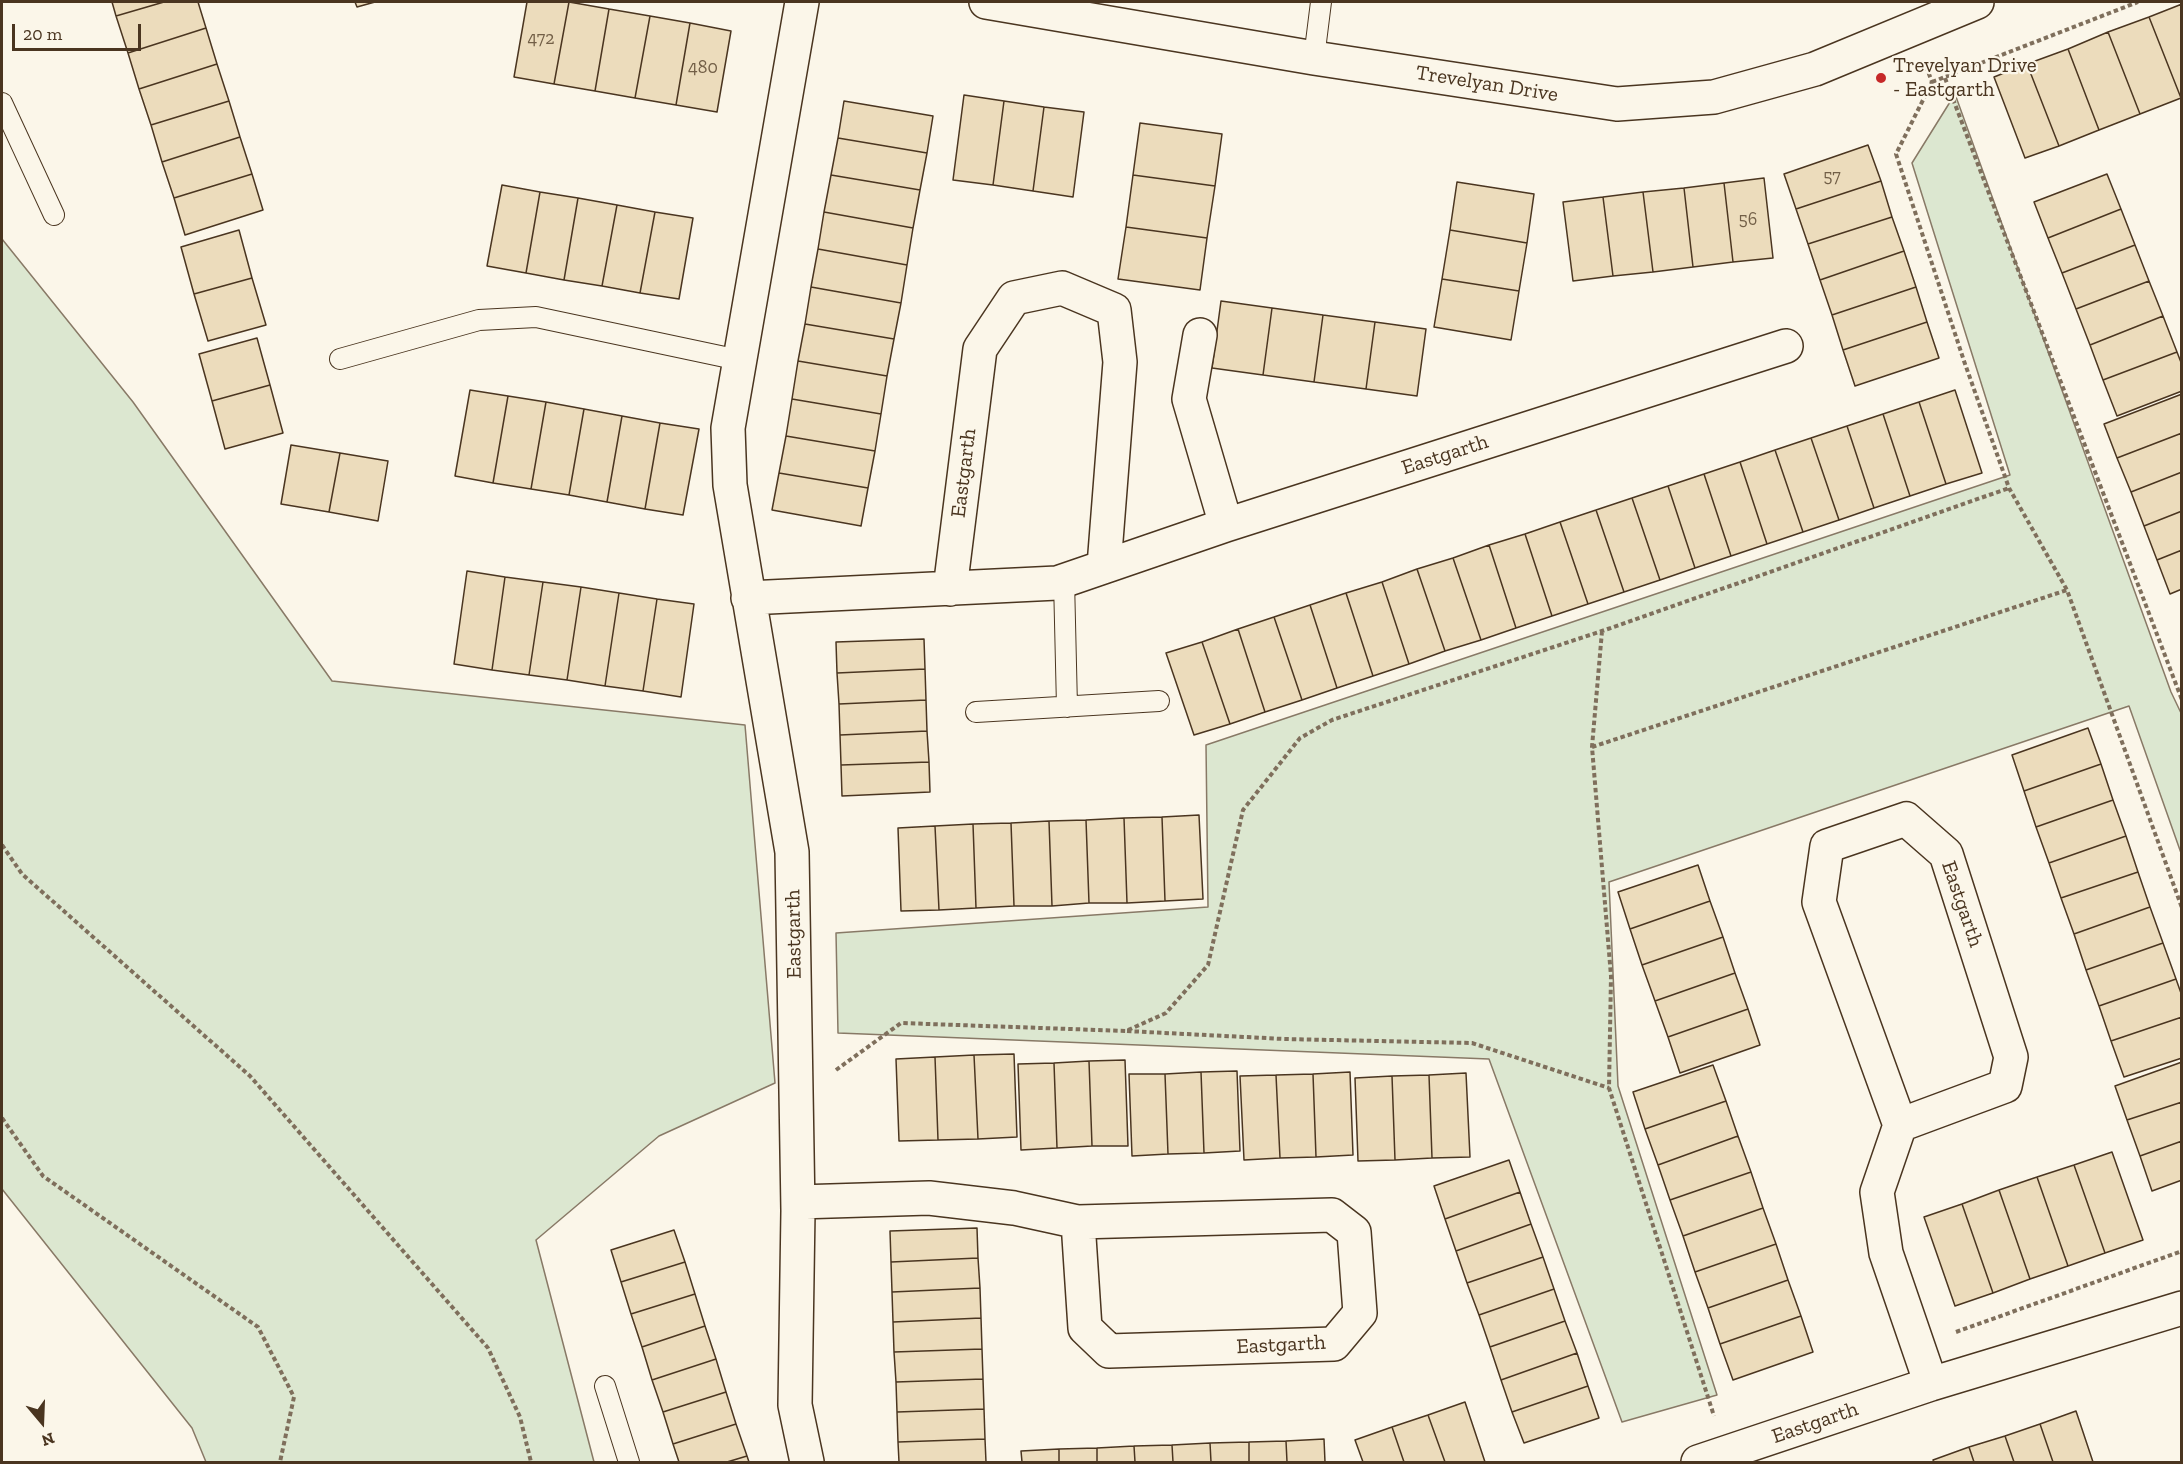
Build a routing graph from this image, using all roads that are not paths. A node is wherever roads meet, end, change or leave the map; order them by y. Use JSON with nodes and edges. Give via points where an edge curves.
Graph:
{"nodes":[{"id":1,"x":802,"y":2,"type":"edge"},
{"id":2,"x":986,"y":2,"type":"edge"},
{"id":3,"x":1321,"y":2,"type":"edge"},
{"id":4,"x":1977,"y":2,"type":"edge"},
{"id":5,"x":1314,"y":58,"type":"junction"},
{"id":6,"x":2,"y":103,"type":"edge"},
{"id":7,"x":54,"y":215,"type":"dead end"},
{"id":8,"x":1200,"y":334,"type":"dead end"},
{"id":9,"x":1786,"y":346,"type":"dead end"},
{"id":10,"x":340,"y":359,"type":"dead end"},
{"id":11,"x":739,"y":360,"type":"junction"},
{"id":12,"x":1226,"y":525,"type":"junction"},
{"id":13,"x":1104,"y":566,"type":"junction"},
{"id":14,"x":1064,"y":580,"type":"junction"},
{"id":15,"x":950,"y":589,"type":"junction"},
{"id":16,"x":748,"y":598,"type":"junction"},
{"id":17,"x":1159,"y":701,"type":"dead end"},
{"id":18,"x":1067,"y":707,"type":"junction"},
{"id":19,"x":976,"y":712,"type":"dead end"},
{"id":20,"x":1900,"y":1125,"type":"junction"},
{"id":21,"x":798,"y":1202,"type":"junction"},
{"id":22,"x":1078,"y":1222,"type":"junction"},
{"id":23,"x":2181,"y":1308,"type":"edge"},
{"id":24,"x":1931,"y":1384,"type":"junction"},
{"id":25,"x":605,"y":1386,"type":"dead end"},
{"id":26,"x":1712,"y":1458,"type":"edge"},
{"id":27,"x":629,"y":1462,"type":"edge"},
{"id":28,"x":807,"y":1462,"type":"edge"}],
"edges":[{"from":1,"to":11,"type":"street","name":"Eastgarth"},
{"from":2,"to":5,"type":"street","name":"Trevelyan Drive"},
{"from":3,"to":5,"type":"lane"},
{"from":4,"to":5,"type":"street","name":"Trevelyan Drive","via":[[1815,69],[1714,97],[1617,104]]},
{"from":6,"to":7,"type":"lane"},
{"from":8,"to":12,"type":"street","via":[[1189,399]]},
{"from":9,"to":12,"type":"street","name":"Eastgarth"},
{"from":10,"to":11,"type":"lane","via":[[478,320],[536,316]]},
{"from":11,"to":16,"type":"street","name":"Eastgarth","via":[[728,428],[730,485]]},
{"from":12,"to":13,"type":"street","name":"Eastgarth"},
{"from":13,"to":14,"type":"street","name":"Eastgarth"},
{"from":13,"to":15,"type":"street","name":"Eastgarth","via":[[1120,362],[1114,310],[1062,288],[1014,298],[980,349]]},
{"from":14,"to":15,"type":"street","name":"Eastgarth"},
{"from":14,"to":18,"type":"lane"},
{"from":15,"to":16,"type":"street","name":"Eastgarth"},
{"from":16,"to":21,"type":"street","name":"Eastgarth","via":[[792,852]]},
{"from":17,"to":18,"type":"lane"},
{"from":18,"to":19,"type":"lane"},
{"from":20,"to":20,"type":"street","name":"Eastgarth","via":[[2005,1086],[2012,1057],[1946,854],[1906,819],[1827,846],[1820,902]]},
{"from":20,"to":24,"type":"street","via":[[1877,1192],[1886,1253]]},
{"from":21,"to":22,"type":"street","name":"Eastgarth","via":[[929,1198],[1014,1208]]},
{"from":21,"to":28,"type":"street","name":"Eastgarth","via":[[795,1405]]},
{"from":22,"to":22,"type":"street","name":"Eastgarth","via":[[1332,1215],[1354,1232],[1360,1313],[1334,1344],[1109,1351],[1085,1328]]},
{"from":23,"to":24,"type":"street","name":"Eastgarth"},
{"from":24,"to":26,"type":"street","name":"Eastgarth"},
{"from":25,"to":27,"type":"lane"}]}
